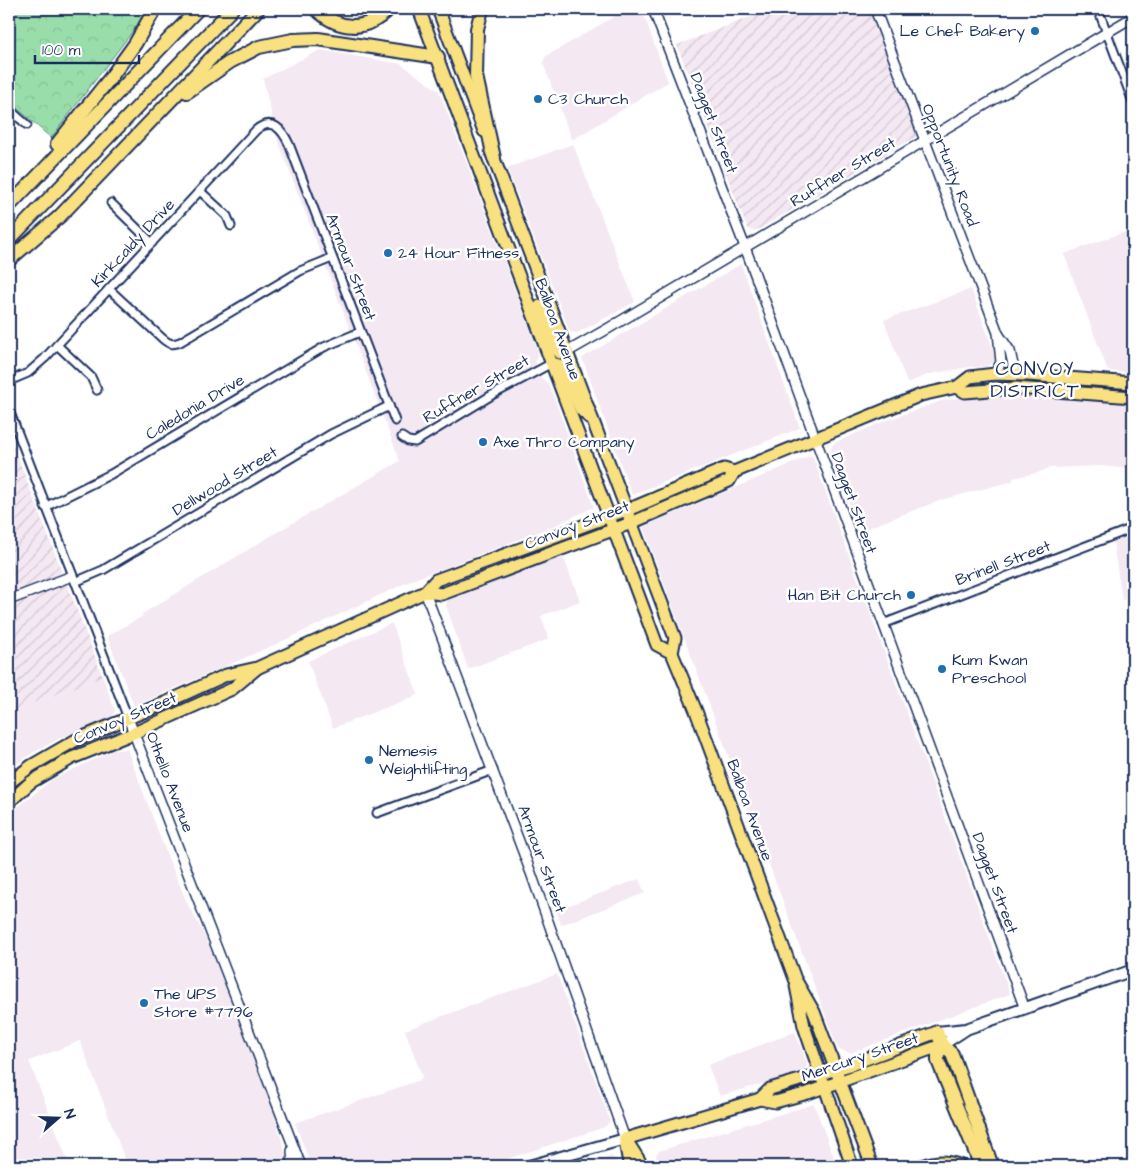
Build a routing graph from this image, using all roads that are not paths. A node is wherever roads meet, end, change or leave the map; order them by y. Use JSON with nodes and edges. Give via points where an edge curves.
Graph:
{"nodes":[{"id":1,"x":155,"y":9,"type":"edge"},
{"id":2,"x":192,"y":9,"type":"edge"},
{"id":3,"x":198,"y":9,"type":"edge"},
{"id":4,"x":232,"y":9,"type":"edge"},
{"id":5,"x":258,"y":9,"type":"edge"},
{"id":6,"x":316,"y":9,"type":"edge"},
{"id":7,"x":389,"y":9,"type":"edge"},
{"id":8,"x":420,"y":9,"type":"edge"},
{"id":9,"x":438,"y":9,"type":"edge"},
{"id":10,"x":482,"y":9,"type":"edge"},
{"id":11,"x":653,"y":9,"type":"edge"},
{"id":12,"x":875,"y":9,"type":"edge"},
{"id":13,"x":1098,"y":9,"type":"edge"},
{"id":14,"x":1133,"y":17,"type":"edge"},
{"id":15,"x":1107,"y":32,"type":"junction"},
{"id":16,"x":157,"y":52,"type":"junction"},
{"id":17,"x":438,"y":58,"type":"junction"},
{"id":18,"x":1133,"y":102,"type":"edge"},
{"id":19,"x":166,"y":106,"type":"junction"},
{"id":20,"x":9,"y":109,"type":"edge"},
{"id":21,"x":27,"y":125,"type":"dead end"},
{"id":22,"x":275,"y":126,"type":"joint"},
{"id":23,"x":925,"y":140,"type":"junction"},
{"id":24,"x":494,"y":158,"type":"junction"},
{"id":25,"x":200,"y":191,"type":"junction"},
{"id":26,"x":13,"y":202,"type":"edge"},
{"id":27,"x":111,"y":203,"type":"dead end"},
{"id":28,"x":231,"y":226,"type":"dead end"},
{"id":29,"x":9,"y":240,"type":"edge"},
{"id":30,"x":152,"y":243,"type":"junction"},
{"id":31,"x":745,"y":247,"type":"junction"},
{"id":32,"x":512,"y":254,"type":"junction"},
{"id":33,"x":332,"y":258,"type":"junction"},
{"id":34,"x":9,"y":260,"type":"edge"},
{"id":35,"x":108,"y":289,"type":"junction"},
{"id":36,"x":360,"y":332,"type":"junction"},
{"id":37,"x":998,"y":333,"type":"junction"},
{"id":38,"x":57,"y":345,"type":"junction"},
{"id":39,"x":567,"y":352,"type":"junction"},
{"id":40,"x":552,"y":363,"type":"junction"},
{"id":41,"x":995,"y":374,"type":"junction"},
{"id":42,"x":1015,"y":374,"type":"junction"},
{"id":43,"x":9,"y":381,"type":"edge"},
{"id":44,"x":1133,"y":383,"type":"edge"},
{"id":45,"x":97,"y":390,"type":"dead end"},
{"id":46,"x":961,"y":390,"type":"junction"},
{"id":47,"x":1133,"y":396,"type":"edge"},
{"id":48,"x":389,"y":406,"type":"junction"},
{"id":49,"x":9,"y":410,"type":"edge"},
{"id":50,"x":396,"y":421,"type":"dead end"},
{"id":51,"x":594,"y":421,"type":"junction"},
{"id":52,"x":402,"y":437,"type":"dead end"},
{"id":53,"x":814,"y":439,"type":"junction"},
{"id":54,"x":734,"y":472,"type":"junction"},
{"id":55,"x":45,"y":507,"type":"junction"},
{"id":56,"x":626,"y":510,"type":"junction"},
{"id":57,"x":608,"y":516,"type":"junction"},
{"id":58,"x":631,"y":523,"type":"junction"},
{"id":59,"x":1133,"y":528,"type":"edge"},
{"id":60,"x":614,"y":530,"type":"junction"},
{"id":61,"x":74,"y":579,"type":"junction"},
{"id":62,"x":425,"y":592,"type":"junction"},
{"id":63,"x":9,"y":600,"type":"edge"},
{"id":64,"x":882,"y":624,"type":"junction"},
{"id":65,"x":672,"y":653,"type":"junction"},
{"id":66,"x":257,"y":668,"type":"junction"},
{"id":67,"x":128,"y":718,"type":"junction"},
{"id":68,"x":134,"y":733,"type":"junction"},
{"id":69,"x":54,"y":753,"type":"junction"},
{"id":70,"x":493,"y":770,"type":"junction"},
{"id":71,"x":9,"y":783,"type":"edge"},
{"id":72,"x":13,"y":799,"type":"edge"},
{"id":73,"x":377,"y":813,"type":"dead end"},
{"id":74,"x":1133,"y":970,"type":"edge"},
{"id":75,"x":795,"y":979,"type":"junction"},
{"id":76,"x":1025,"y":1009,"type":"junction"},
{"id":77,"x":966,"y":1029,"type":"junction"},
{"id":78,"x":937,"y":1032,"type":"junction"},
{"id":79,"x":942,"y":1045,"type":"junction"},
{"id":80,"x":836,"y":1069,"type":"junction"},
{"id":81,"x":821,"y":1074,"type":"junction"},
{"id":82,"x":842,"y":1082,"type":"junction"},
{"id":83,"x":825,"y":1087,"type":"junction"},
{"id":84,"x":760,"y":1099,"type":"junction"},
{"id":85,"x":289,"y":1134,"type":"junction"},
{"id":86,"x":625,"y":1139,"type":"junction"},
{"id":87,"x":293,"y":1166,"type":"edge"},
{"id":88,"x":301,"y":1166,"type":"edge"},
{"id":89,"x":529,"y":1166,"type":"edge"},
{"id":90,"x":630,"y":1166,"type":"edge"},
{"id":91,"x":642,"y":1166,"type":"edge"},
{"id":92,"x":852,"y":1166,"type":"edge"},
{"id":93,"x":872,"y":1166,"type":"edge"},
{"id":94,"x":923,"y":1166,"type":"edge"},
{"id":95,"x":960,"y":1166,"type":"edge"},
{"id":96,"x":980,"y":1166,"type":"edge"},
{"id":97,"x":992,"y":1166,"type":"edge"}],
"edges":[{"from":1,"to":26,"type":"highway","via":[[111,77]]},
{"from":2,"to":16,"type":"highway"},
{"from":3,"to":16,"type":"highway"},
{"from":4,"to":29,"type":"highway"},
{"from":5,"to":19,"type":"highway"},
{"from":6,"to":7,"type":"highway","via":[[326,19],[343,26],[366,24]]},
{"from":8,"to":17,"type":"main road","name":"Balboa Avenue"},
{"from":9,"to":24,"type":"main road","name":"Balboa Avenue"},
{"from":10,"to":24,"type":"highway","via":[[476,76]]},
{"from":11,"to":31,"type":"street","name":"Dagget Street"},
{"from":12,"to":23,"type":"street","name":"Opportunity Road"},
{"from":13,"to":15,"type":"street"},
{"from":14,"to":15,"type":"street","name":"Ruffner Street"},
{"from":15,"to":18,"type":"street"},
{"from":15,"to":23,"type":"street","name":"Ruffner Street"},
{"from":16,"to":26,"type":"highway"},
{"from":17,"to":19,"type":"highway","via":[[318,38],[293,40],[259,47],[230,62]]},
{"from":17,"to":32,"type":"main road","name":"Balboa Avenue"},
{"from":19,"to":34,"type":"highway","via":[[60,216]]},
{"from":20,"to":21,"type":"street"},
{"from":22,"to":25,"type":"street","name":"Kirkcaldy Drive","via":[[268,124],[256,130]]},
{"from":22,"to":33,"type":"street","name":"Armour Street","via":[[289,144]]},
{"from":23,"to":31,"type":"street","name":"Ruffner Street"},
{"from":23,"to":37,"type":"street","name":"Opportunity Road"},
{"from":24,"to":39,"type":"main road","name":"Balboa Avenue"},
{"from":25,"to":28,"type":"street","via":[[227,216]]},
{"from":25,"to":30,"type":"street","name":"Kirkcaldy Drive"},
{"from":27,"to":30,"type":"street"},
{"from":30,"to":35,"type":"street","name":"Kirkcaldy Drive"},
{"from":31,"to":39,"type":"street","name":"Ruffner Street"},
{"from":31,"to":53,"type":"street","name":"Dagget Street"},
{"from":32,"to":39,"type":"main road","via":[[528,276],[555,347],[560,352]]},
{"from":32,"to":40,"type":"main road","name":"Balboa Avenue"},
{"from":33,"to":35,"type":"street","via":[[300,271],[174,344],[163,340]]},
{"from":33,"to":36,"type":"street","name":"Armour Street"},
{"from":35,"to":38,"type":"street","name":"Kirkcaldy Drive"},
{"from":36,"to":48,"type":"street","name":"Armour Street"},
{"from":36,"to":55,"type":"street","name":"Caledonia Drive","via":[[324,347],[111,474]]},
{"from":37,"to":41,"type":"street","via":[[1002,362]]},
{"from":37,"to":42,"type":"street","via":[[1010,351]]},
{"from":38,"to":43,"type":"street","name":"Kirkcaldy Drive","via":[[28,373]]},
{"from":38,"to":45,"type":"street","via":[[91,377]]},
{"from":39,"to":51,"type":"main road","name":"Balboa Avenue"},
{"from":40,"to":51,"type":"main road","via":[[562,366],[581,410]]},
{"from":40,"to":52,"type":"street","name":"Ruffner Street","via":[[415,442]]},
{"from":40,"to":57,"type":"main road","name":"Balboa Avenue"},
{"from":41,"to":42,"type":"main road","name":"Convoy Street"},
{"from":41,"to":46,"type":"main road","name":"Convoy Street","via":[[970,377]]},
{"from":42,"to":44,"type":"main road","name":"Convoy Street"},
{"from":42,"to":46,"type":"main road","via":[[1009,382],[969,385]]},
{"from":46,"to":47,"type":"main road","name":"Convoy Street","via":[[1027,389]]},
{"from":46,"to":53,"type":"main road","name":"Convoy Street","via":[[921,395]]},
{"from":48,"to":50,"type":"street","name":"Armour Street"},
{"from":48,"to":61,"type":"street","name":"Dellwood Street","via":[[331,434],[103,570]]},
{"from":49,"to":55,"type":"street","name":"Othello Avenue"},
{"from":51,"to":56,"type":"main road","name":"Balboa Avenue"},
{"from":53,"to":54,"type":"main road","name":"Convoy Street"},
{"from":53,"to":64,"type":"street","name":"Dagget Street"},
{"from":54,"to":56,"type":"main road","name":"Convoy Street","via":[[724,470]]},
{"from":54,"to":58,"type":"main road","name":"Convoy Street","via":[[729,480]]},
{"from":55,"to":61,"type":"street","name":"Othello Avenue"},
{"from":56,"to":57,"type":"main road","name":"Convoy Street"},
{"from":56,"to":58,"type":"main road","name":"Balboa Avenue"},
{"from":57,"to":60,"type":"main road","name":"Balboa Avenue"},
{"from":57,"to":62,"type":"main road","name":"Convoy Street","via":[[436,580]]},
{"from":58,"to":60,"type":"main road","name":"Convoy Street"},
{"from":58,"to":65,"type":"main road","name":"Balboa Avenue","via":[[675,638]]},
{"from":59,"to":64,"type":"street","name":"Brinell Street"},
{"from":60,"to":62,"type":"main road","name":"Convoy Street","via":[[442,594]]},
{"from":60,"to":65,"type":"main road","name":"Balboa Avenue","via":[[658,645]]},
{"from":61,"to":63,"type":"street"},
{"from":61,"to":67,"type":"street","name":"Othello Avenue"},
{"from":62,"to":66,"type":"main road","name":"Convoy Street"},
{"from":62,"to":70,"type":"street","name":"Armour Street"},
{"from":64,"to":76,"type":"street","name":"Dagget Street"},
{"from":65,"to":75,"type":"main road","name":"Balboa Avenue"},
{"from":66,"to":67,"type":"main road","name":"Convoy Street","via":[[226,675]]},
{"from":66,"to":68,"type":"main road","name":"Convoy Street","via":[[232,689]]},
{"from":67,"to":68,"type":"street","name":"Othello Avenue"},
{"from":67,"to":69,"type":"main road","name":"Convoy Street"},
{"from":68,"to":72,"type":"main road","name":"Convoy Street","via":[[72,758],[31,782]]},
{"from":68,"to":85,"type":"street","name":"Othello Avenue"},
{"from":69,"to":71,"type":"main road","name":"Convoy Street"},
{"from":69,"to":72,"type":"main road","via":[[48,762],[20,782]]},
{"from":70,"to":73,"type":"street"},
{"from":70,"to":86,"type":"street","name":"Armour Street"},
{"from":74,"to":76,"type":"main road","name":"Mercury Street"},
{"from":75,"to":80,"type":"main road","name":"Balboa Avenue","via":[[814,1012]]},
{"from":75,"to":81,"type":"main road","name":"Balboa Avenue","via":[[801,1016]]},
{"from":76,"to":77,"type":"main road","name":"Mercury Street"},
{"from":77,"to":78,"type":"main road","name":"Mercury Street"},
{"from":77,"to":79,"type":"main road","name":"Mercury Street"},
{"from":78,"to":79,"type":"highway"},
{"from":78,"to":80,"type":"main road","name":"Mercury Street"},
{"from":79,"to":82,"type":"main road","name":"Mercury Street"},
{"from":79,"to":96,"type":"highway","via":[[938,1061]]},
{"from":79,"to":97,"type":"highway","via":[[952,1054]]},
{"from":80,"to":81,"type":"main road","name":"Mercury Street"},
{"from":80,"to":82,"type":"main road","name":"Balboa Avenue"},
{"from":81,"to":83,"type":"main road","name":"Balboa Avenue"},
{"from":81,"to":84,"type":"main road","name":"Mercury Street","via":[[770,1089]]},
{"from":82,"to":83,"type":"main road","name":"Mercury Street"},
{"from":82,"to":93,"type":"main road","name":"Balboa Avenue"},
{"from":83,"to":84,"type":"main road","name":"Mercury Street","via":[[775,1102]]},
{"from":83,"to":92,"type":"main road","name":"Balboa Avenue"},
{"from":84,"to":86,"type":"main road","name":"Mercury Street"},
{"from":85,"to":87,"type":"street"},
{"from":85,"to":88,"type":"street","name":"Othello Avenue"},
{"from":86,"to":89,"type":"main road"},
{"from":86,"to":90,"type":"highway"},
{"from":86,"to":91,"type":"highway"},
{"from":94,"to":95,"type":"highway","via":[[934,1162],[952,1162]]}]}
